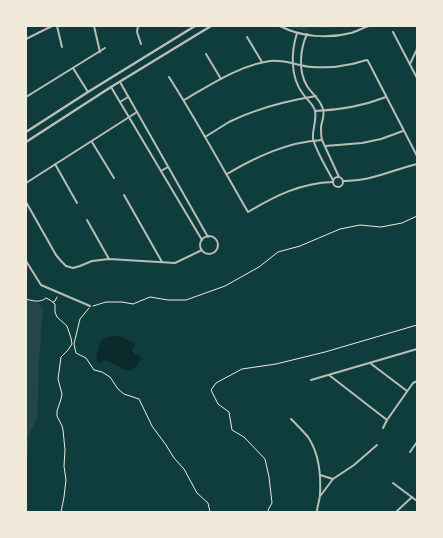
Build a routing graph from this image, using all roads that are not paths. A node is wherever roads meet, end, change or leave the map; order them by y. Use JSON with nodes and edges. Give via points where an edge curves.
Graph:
{"nodes":[{"id":1,"x":52,"y":26,"type":"edge"},
{"id":2,"x":57,"y":26,"type":"edge"},
{"id":3,"x":94,"y":26,"type":"edge"},
{"id":4,"x":138,"y":26,"type":"edge"},
{"id":5,"x":195,"y":26,"type":"edge"},
{"id":6,"x":211,"y":26,"type":"edge"},
{"id":7,"x":280,"y":26,"type":"edge"},
{"id":8,"x":369,"y":26,"type":"edge"},
{"id":9,"x":392,"y":32,"type":"dead end"},
{"id":10,"x":297,"y":33,"type":"junction"},
{"id":11,"x":307,"y":34,"type":"junction"},
{"id":12,"x":247,"y":37,"type":"dead end"},
{"id":13,"x":26,"y":39,"type":"edge"},
{"id":14,"x":141,"y":44,"type":"dead end"},
{"id":15,"x":62,"y":47,"type":"dead end"},
{"id":16,"x":105,"y":48,"type":"dead end"},
{"id":17,"x":417,"y":49,"type":"edge"},
{"id":18,"x":100,"y":52,"type":"junction"},
{"id":19,"x":206,"y":54,"type":"dead end"},
{"id":20,"x":262,"y":62,"type":"junction"},
{"id":21,"x":292,"y":63,"type":"junction"},
{"id":22,"x":410,"y":64,"type":"junction"},
{"id":23,"x":301,"y":65,"type":"junction"},
{"id":24,"x":73,"y":68,"type":"junction"},
{"id":25,"x":168,"y":77,"type":"dead end"},
{"id":26,"x":417,"y":78,"type":"edge"},
{"id":27,"x":221,"y":79,"type":"junction"},
{"id":28,"x":120,"y":82,"type":"junction"},
{"id":29,"x":111,"y":87,"type":"junction"},
{"id":30,"x":88,"y":92,"type":"junction"},
{"id":31,"x":26,"y":96,"type":"edge"},
{"id":32,"x":316,"y":96,"type":"junction"},
{"id":33,"x":128,"y":97,"type":"junction"},
{"id":34,"x":386,"y":97,"type":"junction"},
{"id":35,"x":306,"y":98,"type":"junction"},
{"id":36,"x":184,"y":100,"type":"junction"},
{"id":37,"x":120,"y":102,"type":"junction"},
{"id":38,"x":315,"y":111,"type":"junction"},
{"id":39,"x":323,"y":111,"type":"junction"},
{"id":40,"x":137,"y":112,"type":"junction"},
{"id":41,"x":129,"y":117,"type":"junction"},
{"id":42,"x":404,"y":131,"type":"junction"},
{"id":43,"x":26,"y":132,"type":"edge"},
{"id":44,"x":205,"y":137,"type":"junction"},
{"id":45,"x":314,"y":140,"type":"junction"},
{"id":46,"x":322,"y":140,"type":"junction"},
{"id":47,"x":92,"y":141,"type":"junction"},
{"id":48,"x":26,"y":142,"type":"edge"},
{"id":49,"x":324,"y":146,"type":"junction"},
{"id":50,"x":417,"y":156,"type":"edge"},
{"id":51,"x":55,"y":164,"type":"junction"},
{"id":52,"x":417,"y":164,"type":"edge"},
{"id":53,"x":168,"y":167,"type":"junction"},
{"id":54,"x":161,"y":171,"type":"junction"},
{"id":55,"x":227,"y":174,"type":"junction"},
{"id":56,"x":339,"y":177,"type":"junction"},
{"id":57,"x":114,"y":178,"type":"dead end"},
{"id":58,"x":333,"y":181,"type":"junction"},
{"id":59,"x":343,"y":181,"type":"junction"},
{"id":60,"x":26,"y":183,"type":"edge"},
{"id":61,"x":124,"y":195,"type":"dead end"},
{"id":62,"x":26,"y":202,"type":"edge"},
{"id":63,"x":77,"y":203,"type":"dead end"},
{"id":64,"x":87,"y":220,"type":"dead end"},
{"id":65,"x":208,"y":237,"type":"junction"},
{"id":66,"x":202,"y":240,"type":"junction"},
{"id":67,"x":202,"y":250,"type":"junction"},
{"id":68,"x":109,"y":259,"type":"junction"},
{"id":69,"x":26,"y":261,"type":"edge"},
{"id":70,"x":163,"y":262,"type":"junction"},
{"id":71,"x":90,"y":306,"type":"road end"},
{"id":72,"x":417,"y":350,"type":"edge"},
{"id":73,"x":370,"y":363,"type":"junction"},
{"id":74,"x":329,"y":375,"type":"junction"},
{"id":75,"x":311,"y":380,"type":"dead end"},
{"id":76,"x":417,"y":381,"type":"edge"},
{"id":77,"x":407,"y":391,"type":"junction"},
{"id":78,"x":291,"y":419,"type":"dead end"},
{"id":79,"x":387,"y":420,"type":"junction"},
{"id":80,"x":383,"y":428,"type":"dead end"},
{"id":81,"x":417,"y":442,"type":"edge"},
{"id":82,"x":377,"y":445,"type":"dead end"},
{"id":83,"x":410,"y":452,"type":"dead end"},
{"id":84,"x":320,"y":475,"type":"junction"},
{"id":85,"x":333,"y":479,"type":"junction"},
{"id":86,"x":393,"y":482,"type":"dead end"},
{"id":87,"x":320,"y":496,"type":"junction"},
{"id":88,"x":412,"y":497,"type":"junction"},
{"id":89,"x":417,"y":501,"type":"edge"},
{"id":90,"x":317,"y":512,"type":"edge"},
{"id":91,"x":396,"y":512,"type":"edge"}],
"edges":[{"from":1,"to":13,"type":"street"},
{"from":2,"to":15,"type":"street"},
{"from":3,"to":18,"type":"street"},
{"from":4,"to":14,"type":"street"},
{"from":5,"to":30,"type":"street"},
{"from":6,"to":28,"type":"street"},
{"from":7,"to":10,"type":"street"},
{"from":8,"to":11,"type":"street","via":[[336,36]]},
{"from":9,"to":22,"type":"street"},
{"from":10,"to":11,"type":"street"},
{"from":10,"to":21,"type":"street"},
{"from":11,"to":23,"type":"street"},
{"from":12,"to":20,"type":"street"},
{"from":16,"to":18,"type":"street"},
{"from":17,"to":22,"type":"street"},
{"from":18,"to":24,"type":"street"},
{"from":19,"to":27,"type":"street"},
{"from":20,"to":21,"type":"street"},
{"from":20,"to":27,"type":"street"},
{"from":21,"to":23,"type":"street"},
{"from":21,"to":35,"type":"street","via":[[298,85]]},
{"from":22,"to":26,"type":"street"},
{"from":23,"to":32,"type":"street","via":[[307,85]]},
{"from":23,"to":34,"type":"street","via":[[337,67],[367,60]]},
{"from":24,"to":30,"type":"street"},
{"from":24,"to":31,"type":"street"},
{"from":25,"to":36,"type":"street"},
{"from":27,"to":36,"type":"street"},
{"from":28,"to":29,"type":"street"},
{"from":28,"to":33,"type":"street"},
{"from":29,"to":37,"type":"street"},
{"from":29,"to":48,"type":"street"},
{"from":30,"to":43,"type":"street"},
{"from":32,"to":35,"type":"street"},
{"from":32,"to":39,"type":"street"},
{"from":33,"to":37,"type":"street"},
{"from":33,"to":40,"type":"street"},
{"from":34,"to":39,"type":"street","via":[[353,107]]},
{"from":34,"to":42,"type":"street"},
{"from":35,"to":38,"type":"street"},
{"from":35,"to":44,"type":"street","via":[[248,114]]},
{"from":36,"to":44,"type":"street"},
{"from":37,"to":41,"type":"street"},
{"from":38,"to":39,"type":"street"},
{"from":38,"to":45,"type":"street"},
{"from":39,"to":46,"type":"street"},
{"from":40,"to":41,"type":"street"},
{"from":40,"to":53,"type":"street"},
{"from":41,"to":47,"type":"street"},
{"from":41,"to":54,"type":"street"},
{"from":42,"to":49,"type":"street","via":[[362,143]]},
{"from":42,"to":50,"type":"street"},
{"from":44,"to":55,"type":"street"},
{"from":45,"to":46,"type":"street"},
{"from":45,"to":55,"type":"street","via":[[269,152]]},
{"from":45,"to":58,"type":"street"},
{"from":46,"to":49,"type":"street"},
{"from":47,"to":51,"type":"street"},
{"from":47,"to":57,"type":"street"},
{"from":49,"to":56,"type":"street"},
{"from":51,"to":60,"type":"street"},
{"from":51,"to":63,"type":"street"},
{"from":52,"to":59,"type":"street","via":[[378,176]]},
{"from":53,"to":54,"type":"street"},
{"from":53,"to":65,"type":"street"},
{"from":54,"to":66,"type":"street"},
{"from":55,"to":58,"type":"street","via":[[248,212],[289,190]]},
{"from":56,"to":58,"type":"street"},
{"from":56,"to":59,"type":"street"},
{"from":58,"to":59,"type":"street","via":[[334,185],[339,187]]},
{"from":61,"to":70,"type":"street"},
{"from":62,"to":68,"type":"street","via":[[56,255],[66,266],[73,268],[92,261]]},
{"from":64,"to":68,"type":"street"},
{"from":65,"to":66,"type":"street"},
{"from":65,"to":67,"type":"street","via":[[217,241],[217,250],[206,254]]},
{"from":66,"to":67,"type":"street"},
{"from":67,"to":70,"type":"street","via":[[175,263]]},
{"from":68,"to":70,"type":"street"},
{"from":69,"to":71,"type":"street","via":[[41,285]]},
{"from":72,"to":73,"type":"street"},
{"from":73,"to":74,"type":"street"},
{"from":73,"to":77,"type":"street"},
{"from":74,"to":75,"type":"street"},
{"from":74,"to":79,"type":"street"},
{"from":76,"to":77,"type":"street"},
{"from":77,"to":79,"type":"street"},
{"from":78,"to":84,"type":"street","via":[[308,438],[315,451]]},
{"from":79,"to":80,"type":"street"},
{"from":81,"to":83,"type":"street"},
{"from":82,"to":85,"type":"street"},
{"from":84,"to":85,"type":"street"},
{"from":84,"to":87,"type":"street"},
{"from":85,"to":87,"type":"street"},
{"from":86,"to":88,"type":"street"},
{"from":87,"to":90,"type":"street"},
{"from":88,"to":89,"type":"street"},
{"from":88,"to":91,"type":"street"}]}
